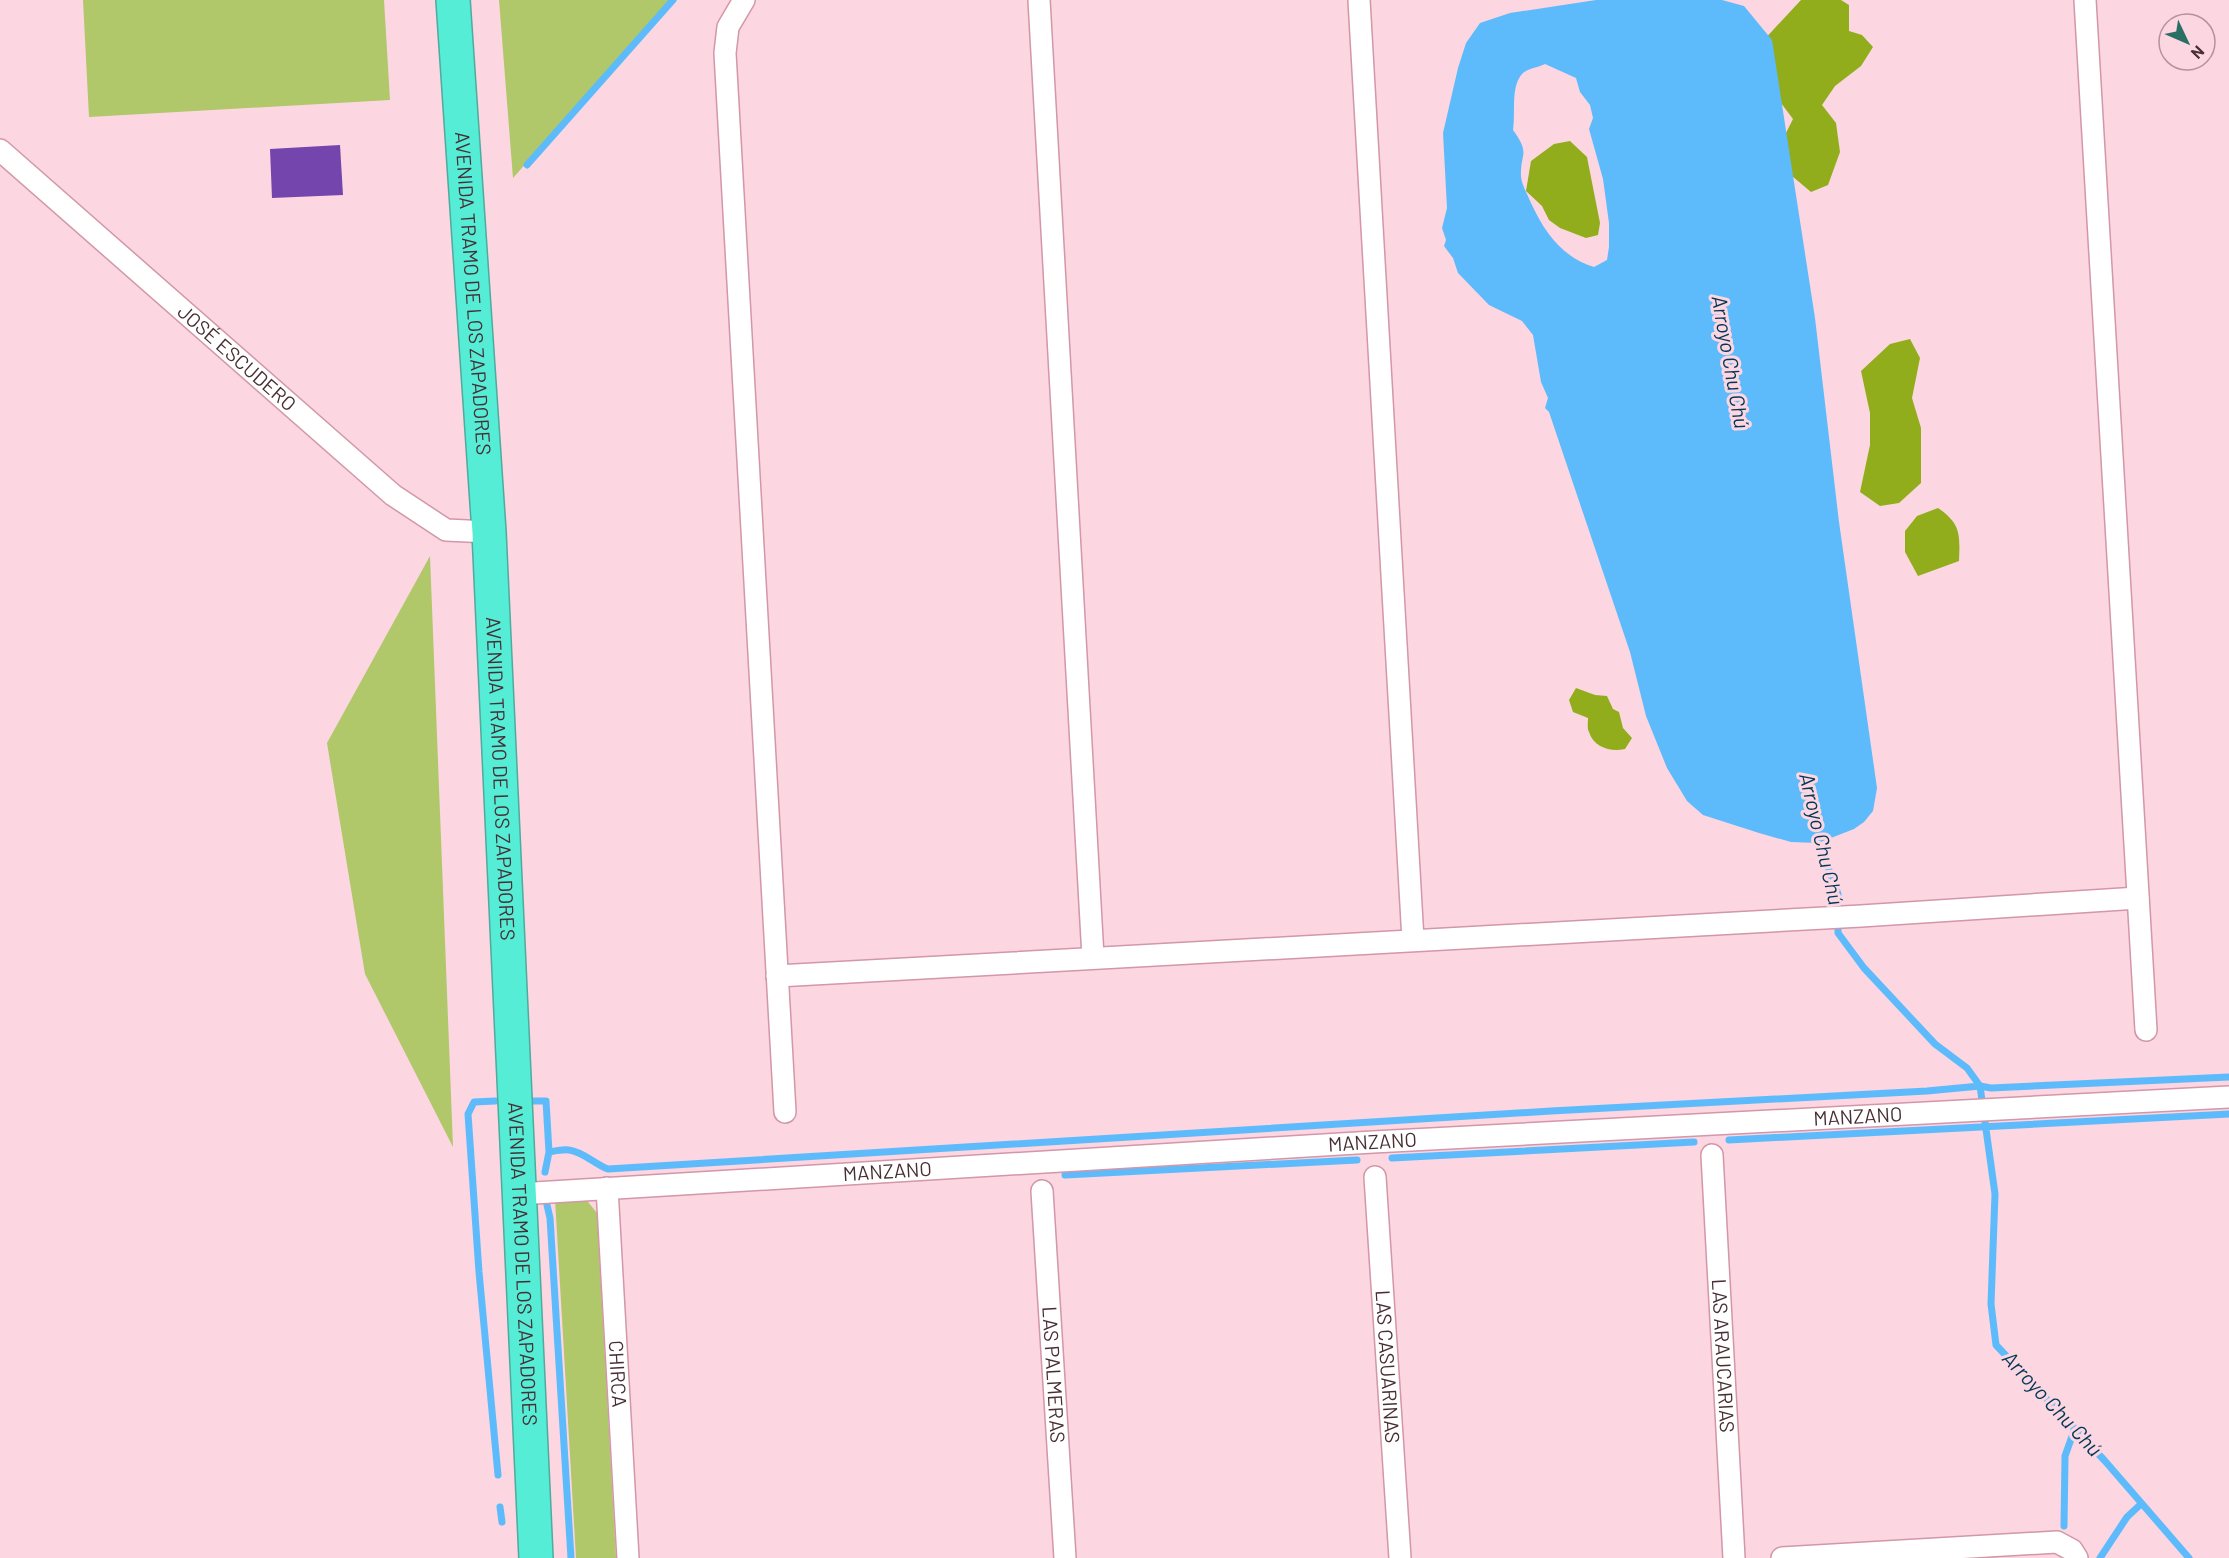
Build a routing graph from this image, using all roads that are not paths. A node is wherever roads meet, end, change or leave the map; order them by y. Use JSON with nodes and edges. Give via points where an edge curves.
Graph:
{"nodes":[{"id":1,"x":453,"y":0,"type":"edge"},
{"id":2,"x":744,"y":0,"type":"edge"},
{"id":3,"x":1039,"y":0,"type":"edge"},
{"id":4,"x":1359,"y":0,"type":"edge"},
{"id":5,"x":2085,"y":0,"type":"edge"},
{"id":6,"x":0,"y":150,"type":"edge"},
{"id":7,"x":489,"y":532,"type":"junction"},
{"id":8,"x":2138,"y":898,"type":"junction"},
{"id":9,"x":1413,"y":940,"type":"junction"},
{"id":10,"x":1093,"y":957,"type":"junction"},
{"id":11,"x":777,"y":976,"type":"junction"},
{"id":12,"x":2146,"y":1030,"type":"dead end"},
{"id":13,"x":2229,"y":1097,"type":"edge"},
{"id":14,"x":785,"y":1112,"type":"dead end"},
{"id":15,"x":1712,"y":1155,"type":"dead end"},
{"id":16,"x":1376,"y":1177,"type":"dead end"},
{"id":17,"x":607,"y":1188,"type":"junction"},
{"id":18,"x":1042,"y":1191,"type":"dead end"},
{"id":19,"x":518,"y":1194,"type":"junction"},
{"id":20,"x":536,"y":1558,"type":"edge"},
{"id":21,"x":628,"y":1558,"type":"edge"},
{"id":22,"x":1065,"y":1558,"type":"edge"},
{"id":23,"x":1400,"y":1558,"type":"edge"},
{"id":24,"x":1734,"y":1558,"type":"edge"},
{"id":25,"x":1782,"y":1558,"type":"edge"},
{"id":26,"x":2077,"y":1558,"type":"edge"}],
"edges":[{"from":1,"to":7,"type":"highway","name":"AVENIDA TRAMO DE LOS ZAPADORES"},
{"from":2,"to":11,"type":"street","via":[[728,27],[725,54]]},
{"from":3,"to":10,"type":"street"},
{"from":4,"to":9,"type":"street"},
{"from":5,"to":8,"type":"street"},
{"from":6,"to":7,"type":"street","name":"JOSÉ ESCUDERO","via":[[393,495],[446,530]]},
{"from":7,"to":19,"type":"highway","name":"AVENIDA TRAMO DE LOS ZAPADORES"},
{"from":8,"to":9,"type":"street"},
{"from":8,"to":12,"type":"street"},
{"from":9,"to":10,"type":"street"},
{"from":10,"to":11,"type":"street"},
{"from":11,"to":14,"type":"street"},
{"from":13,"to":17,"type":"street","name":"MANZANO","via":[[1373,1142]]},
{"from":15,"to":24,"type":"street","name":"LAS ARAUCARIAS"},
{"from":16,"to":23,"type":"street","name":"LAS CASUARINAS"},
{"from":17,"to":19,"type":"street","name":"MANZANO"},
{"from":17,"to":21,"type":"street","name":"CHIRCA"},
{"from":18,"to":22,"type":"street","name":"LAS PALMERAS"},
{"from":19,"to":20,"type":"highway","name":"AVENIDA TRAMO DE LOS ZAPADORES"},
{"from":25,"to":26,"type":"street","via":[[2057,1542],[2072,1550]]}]}
